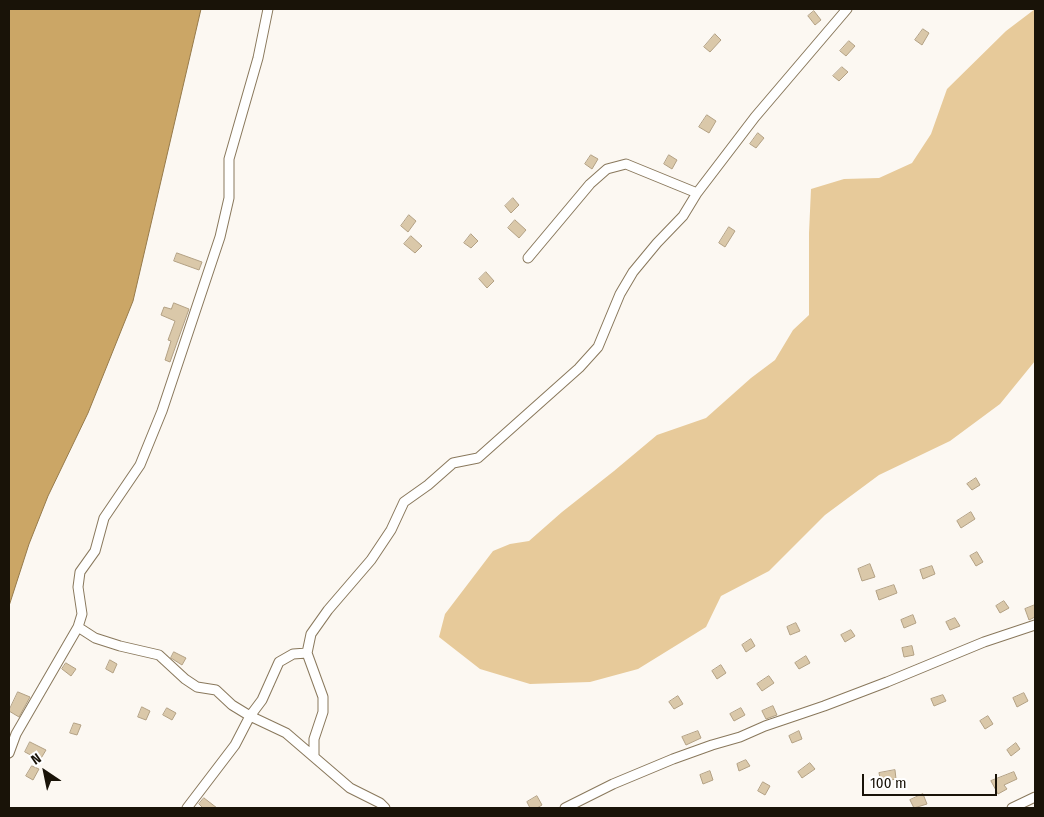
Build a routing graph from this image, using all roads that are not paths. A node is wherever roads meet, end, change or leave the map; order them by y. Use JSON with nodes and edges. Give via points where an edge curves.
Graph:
{"nodes":[{"id":1,"x":268,"y":9,"type":"edge"},
{"id":2,"x":847,"y":9,"type":"edge"},
{"id":3,"x":697,"y":193,"type":"junction"},
{"id":4,"x":528,"y":258,"type":"dead end"},
{"id":5,"x":1035,"y":625,"type":"edge"},
{"id":6,"x":78,"y":627,"type":"junction"},
{"id":7,"x":306,"y":653,"type":"junction"},
{"id":8,"x":250,"y":716,"type":"junction"},
{"id":9,"x":9,"y":753,"type":"edge"},
{"id":10,"x":314,"y":757,"type":"junction"},
{"id":11,"x":1035,"y":797,"type":"edge"},
{"id":12,"x":187,"y":808,"type":"edge"},
{"id":13,"x":385,"y":808,"type":"edge"},
{"id":14,"x":565,"y":808,"type":"edge"},
{"id":15,"x":1012,"y":808,"type":"edge"}],
"edges":[{"from":1,"to":6,"type":"street","via":[[258,58],[229,159],[229,198],[220,237],[162,411],[140,465],[104,518],[94,551],[80,572],[78,588],[82,614]]},
{"from":2,"to":3,"type":"street","via":[[755,117]]},
{"from":3,"to":4,"type":"street","via":[[626,164],[606,169]]},
{"from":3,"to":7,"type":"street","via":[[684,216],[633,272],[598,347],[579,368],[478,458],[453,463],[404,502],[391,530],[371,560],[311,634]]},
{"from":5,"to":14,"type":"street","via":[[824,706],[673,759]]},
{"from":6,"to":8,"type":"street","via":[[95,638],[159,655],[185,680],[197,687],[216,690]]},
{"from":6,"to":9,"type":"street","via":[[16,734]]},
{"from":7,"to":8,"type":"street","via":[[293,654],[279,662],[262,700]]},
{"from":7,"to":10,"type":"street","via":[[324,697],[324,712],[314,740]]},
{"from":8,"to":10,"type":"street","via":[[286,733]]},
{"from":8,"to":12,"type":"street","via":[[235,745]]},
{"from":10,"to":13,"type":"street","via":[[350,788]]},
{"from":11,"to":15,"type":"street"}]}
